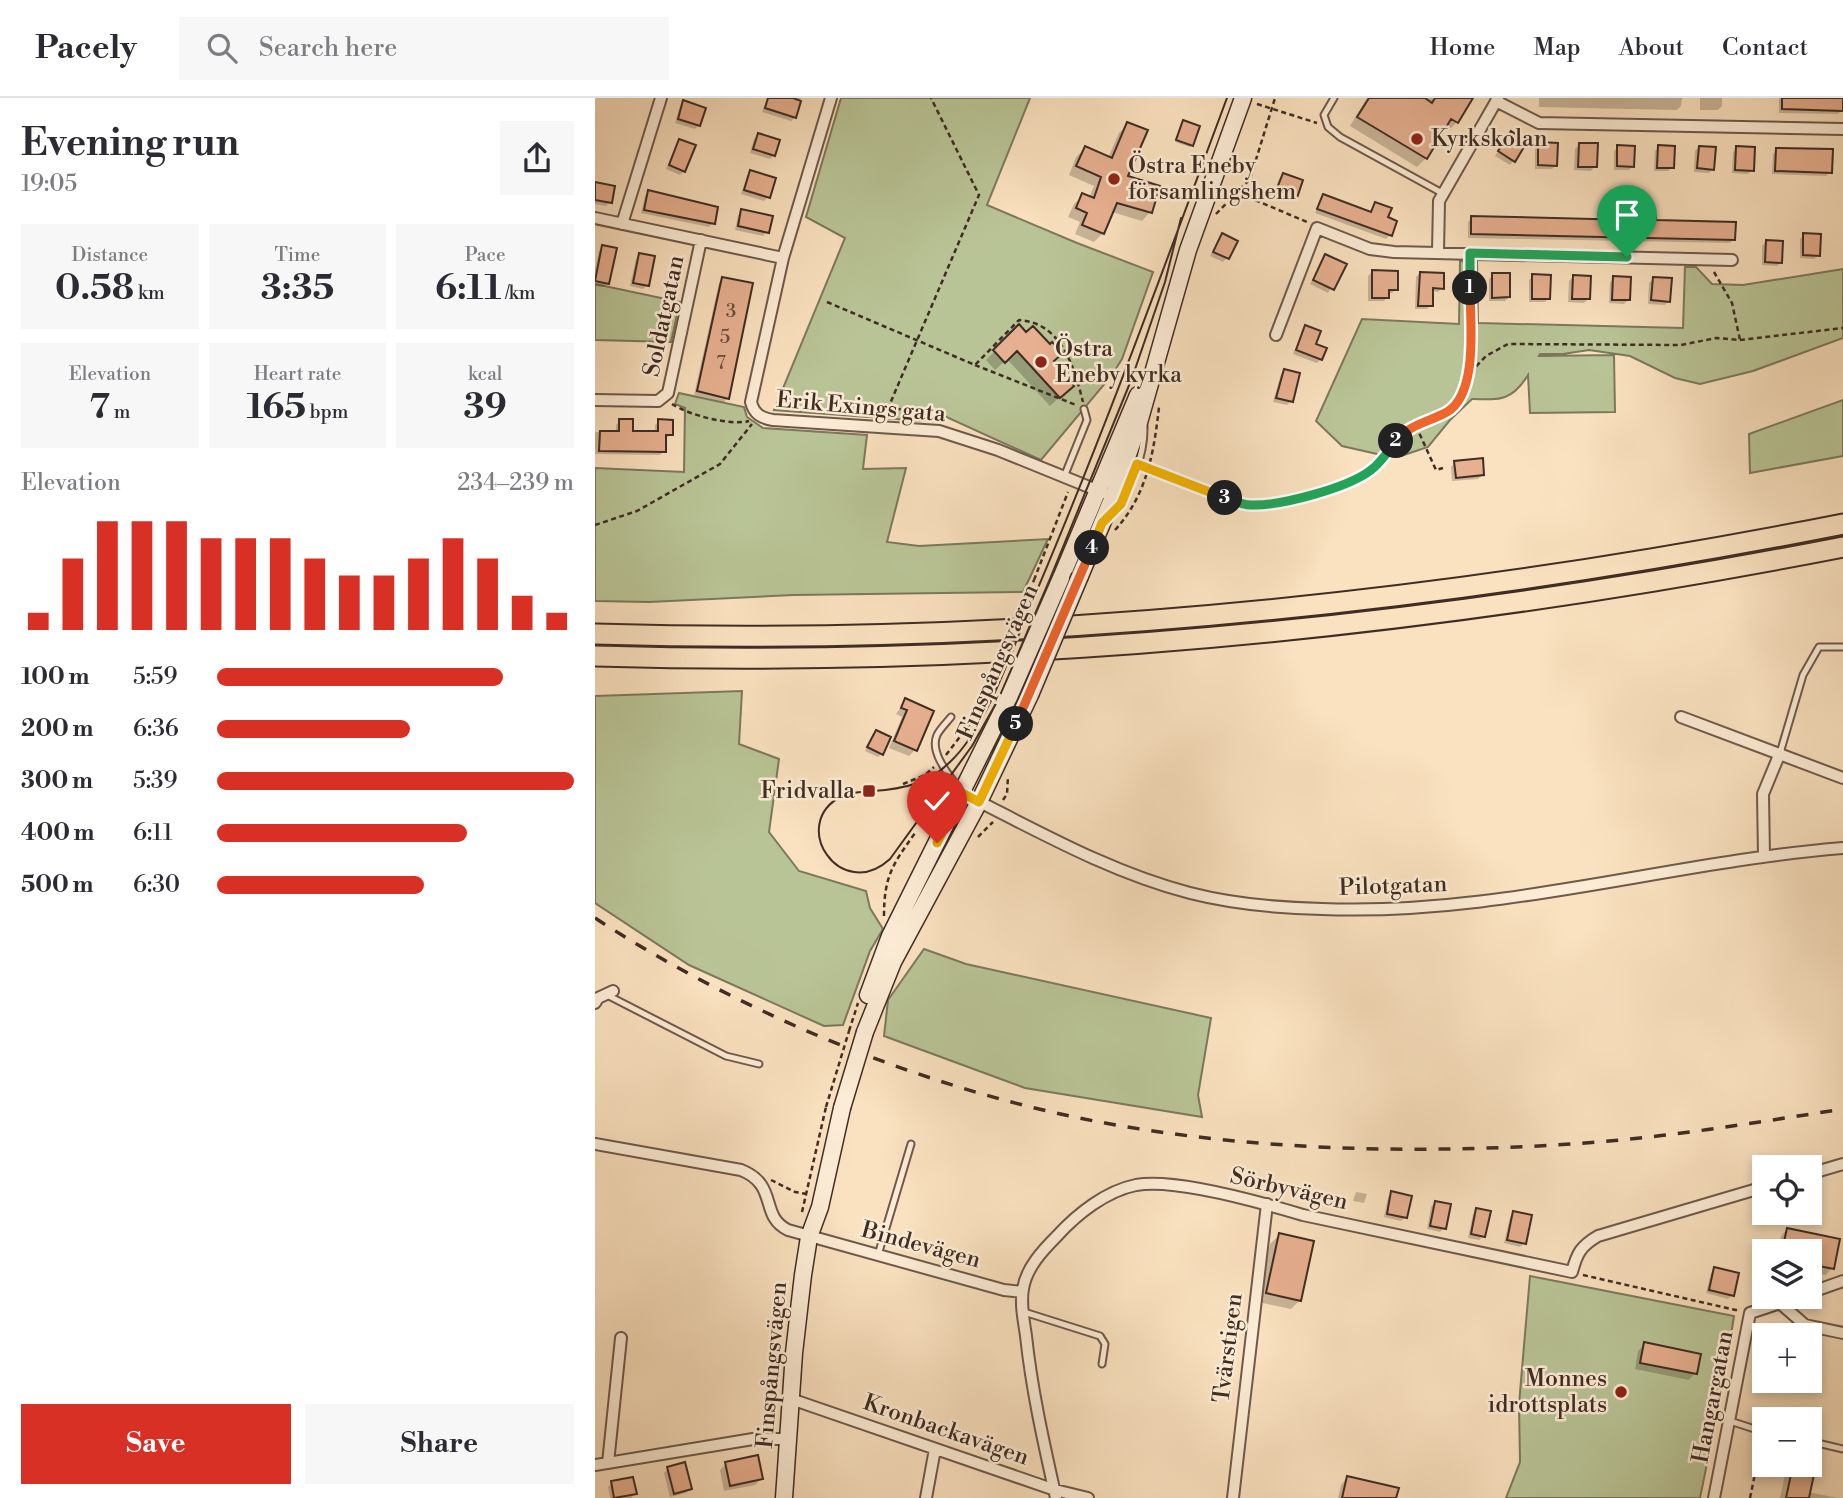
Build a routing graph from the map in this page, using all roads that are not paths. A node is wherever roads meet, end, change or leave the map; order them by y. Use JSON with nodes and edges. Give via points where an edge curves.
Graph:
{"nodes":[{"id":1,"x":661,"y":98,"type":"edge"},
{"id":2,"x":831,"y":98,"type":"edge"},
{"id":3,"x":1243,"y":98,"type":"edge"},
{"id":4,"x":1334,"y":98,"type":"edge"},
{"id":5,"x":1497,"y":99,"type":"edge"},
{"id":6,"x":1843,"y":129,"type":"edge"},
{"id":7,"x":1442,"y":193,"type":"junction"},
{"id":8,"x":595,"y":218,"type":"edge"},
{"id":9,"x":622,"y":224,"type":"junction"},
{"id":10,"x":701,"y":240,"type":"junction"},
{"id":11,"x":1438,"y":252,"type":"junction"},
{"id":12,"x":783,"y":258,"type":"junction"},
{"id":13,"x":1732,"y":260,"type":"dead end"},
{"id":14,"x":1276,"y":335,"type":"dead end"},
{"id":15,"x":1160,"y":344,"type":"junction"},
{"id":16,"x":595,"y":400,"type":"edge"},
{"id":17,"x":1084,"y":409,"type":"road end"},
{"id":18,"x":1143,"y":409,"type":"junction"},
{"id":19,"x":1068,"y":479,"type":"junction"},
{"id":20,"x":1105,"y":494,"type":"junction"},
{"id":21,"x":1843,"y":524,"type":"edge"},
{"id":22,"x":1107,"y":528,"type":"junction"},
{"id":23,"x":1843,"y":547,"type":"edge"},
{"id":24,"x":595,"y":634,"type":"edge"},
{"id":25,"x":1843,"y":647,"type":"edge"},
{"id":26,"x":595,"y":656,"type":"edge"},
{"id":27,"x":951,"y":717,"type":"dead end"},
{"id":28,"x":1681,"y":718,"type":"dead end"},
{"id":29,"x":1780,"y":752,"type":"junction"},
{"id":30,"x":1843,"y":778,"type":"edge"},
{"id":31,"x":962,"y":793,"type":"junction"},
{"id":32,"x":979,"y":802,"type":"junction"},
{"id":33,"x":1843,"y":848,"type":"edge"},
{"id":34,"x":1764,"y":857,"type":"junction"},
{"id":35,"x":609,"y":992,"type":"joint"},
{"id":36,"x":595,"y":1003,"type":"edge"},
{"id":37,"x":856,"y":1032,"type":"junction"},
{"id":38,"x":759,"y":1064,"type":"dead end"},
{"id":39,"x":595,"y":1144,"type":"edge"},
{"id":40,"x":911,"y":1144,"type":"dead end"},
{"id":41,"x":1843,"y":1164,"type":"edge"},
{"id":42,"x":1822,"y":1170,"type":"edge"},
{"id":43,"x":1752,"y":1191,"type":"edge"},
{"id":44,"x":1267,"y":1204,"type":"junction"},
{"id":45,"x":809,"y":1237,"type":"junction"},
{"id":46,"x":878,"y":1255,"type":"junction"},
{"id":47,"x":1843,"y":1281,"type":"edge"},
{"id":48,"x":1822,"y":1288,"type":"edge"},
{"id":49,"x":1022,"y":1292,"type":"junction"},
{"id":50,"x":1764,"y":1309,"type":"edge"},
{"id":51,"x":1787,"y":1309,"type":"edge"},
{"id":52,"x":1024,"y":1311,"type":"junction"},
{"id":53,"x":1843,"y":1333,"type":"edge"},
{"id":54,"x":621,"y":1338,"type":"dead end"},
{"id":55,"x":1103,"y":1364,"type":"dead end"},
{"id":56,"x":791,"y":1399,"type":"junction"},
{"id":57,"x":1730,"y":1422,"type":"junction"},
{"id":58,"x":1752,"y":1428,"type":"edge"},
{"id":59,"x":788,"y":1439,"type":"junction"},
{"id":60,"x":1822,"y":1444,"type":"edge"},
{"id":61,"x":1843,"y":1448,"type":"edge"},
{"id":62,"x":935,"y":1449,"type":"junction"},
{"id":63,"x":608,"y":1463,"type":"junction"},
{"id":64,"x":595,"y":1465,"type":"edge"},
{"id":65,"x":1056,"y":1494,"type":"edge"},
{"id":66,"x":784,"y":1498,"type":"edge"},
{"id":67,"x":926,"y":1498,"type":"edge"},
{"id":68,"x":1088,"y":1498,"type":"edge"},
{"id":69,"x":1233,"y":1498,"type":"edge"},
{"id":70,"x":1714,"y":1498,"type":"edge"}],
"edges":[{"from":1,"to":9,"type":"street"},
{"from":2,"to":12,"type":"street","name":"Erik Exings gata"},
{"from":3,"to":15,"type":"main road","name":"Finspångsvägen","via":[[1188,250]]},
{"from":4,"to":7,"type":"lane","via":[[1324,115],[1328,127]]},
{"from":5,"to":6,"type":"street","via":[[1539,123]]},
{"from":5,"to":7,"type":"street"},
{"from":7,"to":11,"type":"street"},
{"from":8,"to":9,"type":"street"},
{"from":9,"to":10,"type":"street"},
{"from":10,"to":12,"type":"street"},
{"from":10,"to":16,"type":"street","name":"Soldatgatan","via":[[670,387],[663,398]]},
{"from":11,"to":13,"type":"street"},
{"from":11,"to":14,"type":"street","via":[[1370,248],[1317,228]]},
{"from":12,"to":19,"type":"street","name":"Erik Exings gata","via":[[751,402],[759,416],[939,431]]},
{"from":15,"to":18,"type":"main road","name":"Finspångsvägen"},
{"from":15,"to":20,"type":"main road","name":"Finspångsvägen"},
{"from":17,"to":19,"type":"lane","via":[[1087,420]]},
{"from":18,"to":20,"type":"main road","name":"Finspångsvägen"},
{"from":18,"to":22,"type":"lane","via":[[1142,454]]},
{"from":19,"to":20,"type":"street","name":"Erik Exings gata"},
{"from":20,"to":22,"type":"main road","name":"Finspångsvägen"},
{"from":20,"to":31,"type":"main road","name":"Finspångsvägen","bridge":true},
{"from":21,"to":24,"type":"highway","via":[[1552,575],[1311,606],[912,634]]},
{"from":22,"to":32,"type":"main road","name":"Finspångsvägen","bridge":true,"via":[[1080,576]]},
{"from":23,"to":26,"type":"highway","via":[[1541,600],[1123,645],[909,655]]},
{"from":25,"to":29,"type":"lane","via":[[1819,647],[1803,675]]},
{"from":27,"to":31,"type":"lane","via":[[936,735],[935,747]]},
{"from":28,"to":29,"type":"street"},
{"from":29,"to":30,"type":"street"},
{"from":29,"to":34,"type":"street","via":[[1763,794]]},
{"from":31,"to":32,"type":"street","name":"Pilotgatan"},
{"from":31,"to":37,"type":"main road","name":"Finspångsvägen","via":[[890,936]]},
{"from":32,"to":34,"type":"street","name":"Pilotgatan","via":[[1105,865],[1162,885],[1222,900],[1292,908],[1362,910],[1509,899]]},
{"from":32,"to":37,"type":"main road","name":"Finspångsvägen"},
{"from":33,"to":34,"type":"street","name":"Pilotgatan"},
{"from":35,"to":36,"type":"street"},
{"from":35,"to":38,"type":"lane","via":[[726,1056]]},
{"from":37,"to":45,"type":"main road","name":"Finspångsvägen","bridge":true,"via":[[834,1107],[820,1207]]},
{"from":39,"to":45,"type":"street","name":"Bindevägen","via":[[741,1170],[758,1178],[777,1223]]},
{"from":40,"to":46,"type":"lane"},
{"from":41,"to":42,"type":"street"},
{"from":43,"to":44,"type":"street","name":"Sörbyvägen","via":[[1598,1236],[1578,1252],[1572,1272]]},
{"from":44,"to":49,"type":"street","name":"Sörbyvägen","via":[[1170,1185],[1136,1185],[1119,1191],[1063,1228],[1038,1257]]},
{"from":44,"to":69,"type":"street","name":"Tvärstigen"},
{"from":45,"to":46,"type":"street","name":"Bindevägen"},
{"from":45,"to":56,"type":"main road","name":"Finspångsvägen"},
{"from":46,"to":49,"type":"street","name":"Bindevägen"},
{"from":47,"to":48,"type":"street"},
{"from":49,"to":52,"type":"street","name":"Sörbyvägen"},
{"from":50,"to":57,"type":"street","name":"Hangargatan","via":[[1750,1313]]},
{"from":51,"to":53,"type":"street","via":[[1805,1325]]},
{"from":52,"to":55,"type":"lane","via":[[1100,1336],[1105,1344]]},
{"from":52,"to":65,"type":"street","name":"Sörbyvägen","via":[[1034,1404]]},
{"from":54,"to":63,"type":"street"},
{"from":56,"to":59,"type":"main road","name":"Finspångsvägen"},
{"from":56,"to":62,"type":"street","name":"Kronbackavägen"},
{"from":57,"to":58,"type":"lane"},
{"from":57,"to":70,"type":"street","name":"Hangargatan"},
{"from":59,"to":63,"type":"street","via":[[753,1438]]},
{"from":59,"to":66,"type":"main road","name":"Finspångsvägen"},
{"from":60,"to":61,"type":"lane"},
{"from":62,"to":65,"type":"street","name":"Kronbackavägen"},
{"from":62,"to":67,"type":"street"},
{"from":63,"to":64,"type":"street"},
{"from":65,"to":68,"type":"street","name":"Kronbackavägen"}]}
